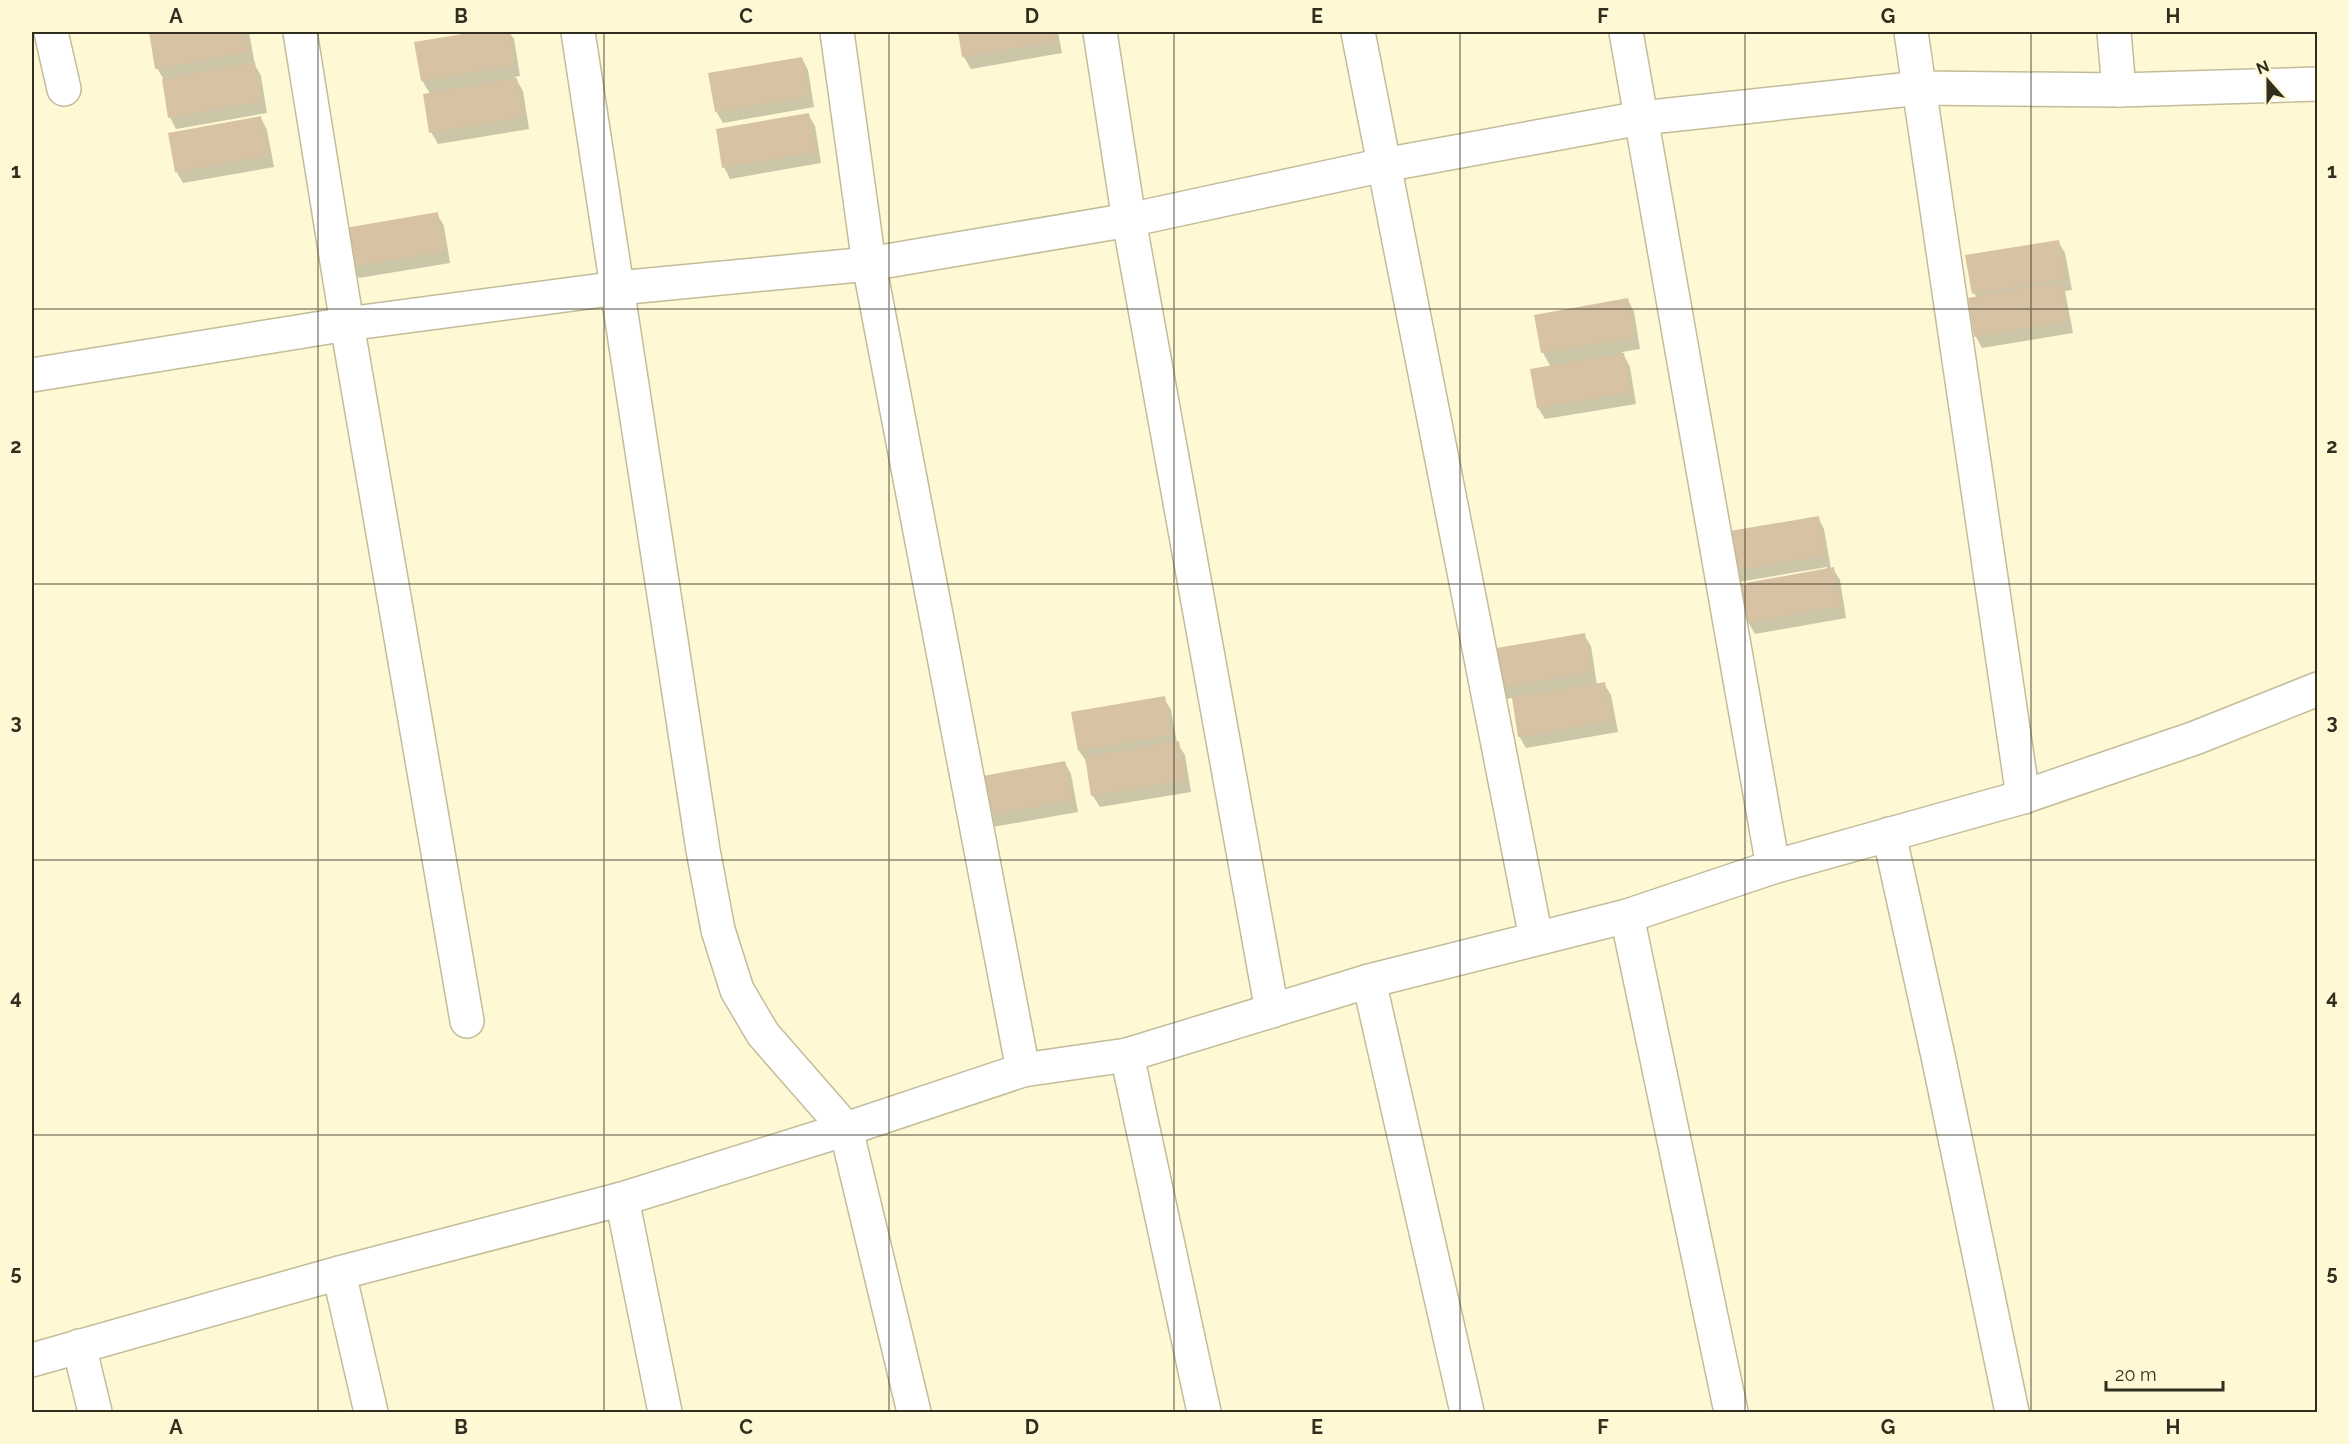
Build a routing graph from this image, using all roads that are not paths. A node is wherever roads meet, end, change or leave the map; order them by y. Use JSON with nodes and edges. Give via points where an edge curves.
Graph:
{"nodes":[{"id":1,"x":51,"y":32,"type":"edge"},
{"id":2,"x":300,"y":32,"type":"edge"},
{"id":3,"x":578,"y":32,"type":"edge"},
{"id":4,"x":837,"y":32,"type":"edge"},
{"id":5,"x":1100,"y":32,"type":"edge"},
{"id":6,"x":1358,"y":32,"type":"edge"},
{"id":7,"x":1626,"y":32,"type":"edge"},
{"id":8,"x":1911,"y":32,"type":"edge"},
{"id":9,"x":2114,"y":32,"type":"edge"},
{"id":10,"x":2318,"y":84,"type":"edge"},
{"id":11,"x":64,"y":88,"type":"dead end"},
{"id":12,"x":1920,"y":88,"type":"junction"},
{"id":13,"x":2119,"y":90,"type":"junction"},
{"id":14,"x":1641,"y":118,"type":"junction"},
{"id":15,"x":1384,"y":165,"type":"junction"},
{"id":16,"x":1129,"y":220,"type":"junction"},
{"id":17,"x":869,"y":264,"type":"junction"},
{"id":18,"x":618,"y":288,"type":"junction"},
{"id":19,"x":347,"y":324,"type":"junction"},
{"id":20,"x":32,"y":375,"type":"edge"},
{"id":21,"x":2318,"y":689,"type":"edge"},
{"id":22,"x":2023,"y":796,"type":"junction"},
{"id":23,"x":1889,"y":834,"type":"junction"},
{"id":24,"x":1773,"y":867,"type":"junction"},
{"id":25,"x":1627,"y":916,"type":"junction"},
{"id":26,"x":1536,"y":938,"type":"junction"},
{"id":27,"x":1370,"y":981,"type":"junction"},
{"id":28,"x":1272,"y":1011,"type":"junction"},
{"id":29,"x":467,"y":1021,"type":"dead end"},
{"id":30,"x":1127,"y":1055,"type":"junction"},
{"id":31,"x":1023,"y":1070,"type":"junction"},
{"id":32,"x":846,"y":1129,"type":"junction"},
{"id":33,"x":622,"y":1199,"type":"junction"},
{"id":34,"x":339,"y":1274,"type":"junction"},
{"id":35,"x":79,"y":1346,"type":"junction"},
{"id":36,"x":32,"y":1360,"type":"edge"},
{"id":37,"x":95,"y":1413,"type":"edge"},
{"id":38,"x":371,"y":1413,"type":"edge"},
{"id":39,"x":665,"y":1413,"type":"edge"},
{"id":40,"x":914,"y":1413,"type":"edge"},
{"id":41,"x":1204,"y":1413,"type":"edge"},
{"id":42,"x":1467,"y":1413,"type":"edge"},
{"id":43,"x":1731,"y":1413,"type":"edge"},
{"id":44,"x":2012,"y":1413,"type":"edge"}],
"edges":[{"from":1,"to":11,"type":"street"},
{"from":2,"to":19,"type":"street"},
{"from":3,"to":18,"type":"street"},
{"from":4,"to":17,"type":"street"},
{"from":5,"to":16,"type":"street"},
{"from":6,"to":15,"type":"street"},
{"from":7,"to":14,"type":"street"},
{"from":8,"to":12,"type":"street"},
{"from":9,"to":13,"type":"street"},
{"from":10,"to":13,"type":"street"},
{"from":12,"to":13,"type":"street"},
{"from":12,"to":14,"type":"street"},
{"from":12,"to":22,"type":"street"},
{"from":14,"to":15,"type":"street"},
{"from":14,"to":24,"type":"street"},
{"from":15,"to":16,"type":"street"},
{"from":15,"to":26,"type":"street"},
{"from":16,"to":17,"type":"street"},
{"from":16,"to":28,"type":"street"},
{"from":17,"to":18,"type":"street"},
{"from":17,"to":31,"type":"street"},
{"from":18,"to":19,"type":"street"},
{"from":18,"to":32,"type":"street","via":[[718,930],[737,990],[764,1034]]},
{"from":19,"to":20,"type":"street"},
{"from":19,"to":29,"type":"street"},
{"from":21,"to":22,"type":"street","via":[[2194,738]]},
{"from":22,"to":23,"type":"street"},
{"from":23,"to":24,"type":"street"},
{"from":23,"to":44,"type":"street"},
{"from":24,"to":25,"type":"street"},
{"from":25,"to":26,"type":"street"},
{"from":25,"to":43,"type":"street"},
{"from":26,"to":27,"type":"street"},
{"from":27,"to":28,"type":"street"},
{"from":27,"to":42,"type":"street"},
{"from":28,"to":30,"type":"street"},
{"from":30,"to":31,"type":"street"},
{"from":30,"to":41,"type":"street"},
{"from":31,"to":32,"type":"street"},
{"from":32,"to":33,"type":"street"},
{"from":32,"to":40,"type":"street"},
{"from":33,"to":34,"type":"street"},
{"from":33,"to":39,"type":"street"},
{"from":34,"to":35,"type":"street"},
{"from":34,"to":38,"type":"street"},
{"from":35,"to":36,"type":"street"},
{"from":35,"to":37,"type":"street"}]}
